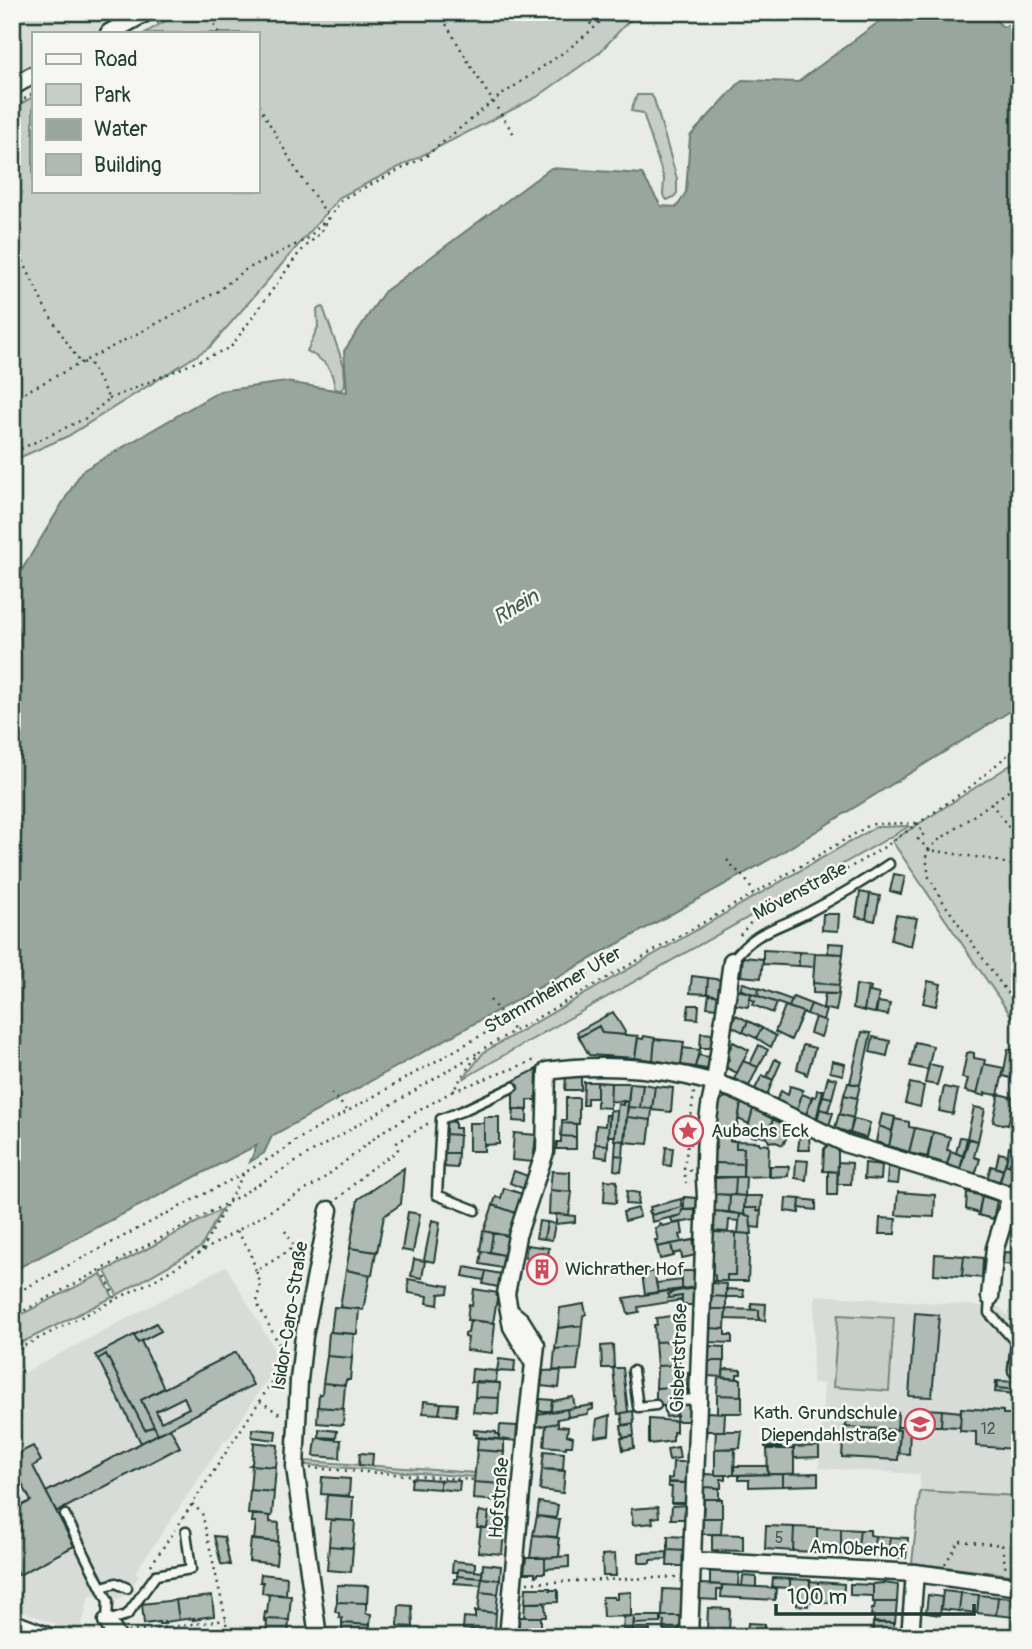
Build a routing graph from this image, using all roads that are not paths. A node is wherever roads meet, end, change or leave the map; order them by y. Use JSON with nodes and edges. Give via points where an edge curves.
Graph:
{"nodes":[{"id":1,"x":147,"y":12,"type":"edge"},
{"id":2,"x":111,"y":32,"type":"edge"},
{"id":3,"x":32,"y":76,"type":"edge"},
{"id":4,"x":12,"y":87,"type":"edge"},
{"id":5,"x":889,"y":864,"type":"dead end"},
{"id":6,"x":732,"y":961,"type":"joint"},
{"id":7,"x":715,"y":1082,"type":"junction"},
{"id":8,"x":513,"y":1087,"type":"dead end"},
{"id":9,"x":1015,"y":1198,"type":"edge"},
{"id":10,"x":329,"y":1210,"type":"road end"},
{"id":11,"x":475,"y":1210,"type":"dead end"},
{"id":12,"x":990,"y":1297,"type":"joint"},
{"id":13,"x":633,"y":1371,"type":"dead end"},
{"id":14,"x":1013,"y":1371,"type":"dead end"},
{"id":15,"x":699,"y":1399,"type":"junction"},
{"id":16,"x":678,"y":1400,"type":"dead end"},
{"id":17,"x":656,"y":1405,"type":"dead end"},
{"id":18,"x":65,"y":1515,"type":"dead end"},
{"id":19,"x":186,"y":1532,"type":"dead end"},
{"id":20,"x":693,"y":1561,"type":"junction"},
{"id":21,"x":915,"y":1573,"type":"junction"},
{"id":22,"x":1013,"y":1586,"type":"edge"},
{"id":23,"x":102,"y":1587,"type":"junction"},
{"id":24,"x":127,"y":1588,"type":"dead end"},
{"id":25,"x":12,"y":1618,"type":"edge"},
{"id":26,"x":22,"y":1622,"type":"junction"},
{"id":27,"x":54,"y":1630,"type":"road end"},
{"id":28,"x":113,"y":1630,"type":"edge"},
{"id":29,"x":21,"y":1637,"type":"edge"},
{"id":30,"x":318,"y":1637,"type":"edge"},
{"id":31,"x":508,"y":1637,"type":"edge"},
{"id":32,"x":689,"y":1637,"type":"edge"},
{"id":33,"x":910,"y":1637,"type":"edge"}],
"edges":[{"from":1,"to":2,"type":"street"},
{"from":3,"to":4,"type":"street"},
{"from":5,"to":6,"type":"lane","name":"Mövenstraße","via":[[811,911],[758,935]]},
{"from":6,"to":7,"type":"street"},
{"from":7,"to":9,"type":"street","via":[[847,1144]]},
{"from":7,"to":15,"type":"street","name":"Gisbertstraße","via":[[705,1155]]},
{"from":7,"to":31,"type":"street","name":"Hofstraße","via":[[626,1067],[541,1068],[545,1153],[517,1236],[506,1294],[509,1311],[522,1321],[536,1345]]},
{"from":8,"to":11,"type":"lane","via":[[441,1119],[437,1195]]},
{"from":9,"to":12,"type":"street","via":[[995,1248]]},
{"from":10,"to":30,"type":"street","name":"Isidor-Caro-Straße","via":[[304,1336],[295,1467]]},
{"from":12,"to":14,"type":"lane","via":[[989,1313],[1016,1342]]},
{"from":13,"to":17,"type":"lane","via":[[638,1407]]},
{"from":15,"to":16,"type":"lane"},
{"from":15,"to":20,"type":"street","name":"Gisbertstraße"},
{"from":18,"to":23,"type":"lane"},
{"from":19,"to":28,"type":"lane","via":[[191,1569],[156,1575]]},
{"from":20,"to":21,"type":"street","name":"Am Oberhof"},
{"from":20,"to":32,"type":"street","name":"Gisbertstraße"},
{"from":21,"to":22,"type":"street","name":"Am Oberhof"},
{"from":21,"to":33,"type":"street"},
{"from":23,"to":24,"type":"lane","via":[[116,1583]]},
{"from":23,"to":28,"type":"lane"},
{"from":25,"to":26,"type":"lane"},
{"from":26,"to":27,"type":"lane"},
{"from":26,"to":29,"type":"lane"}]}
